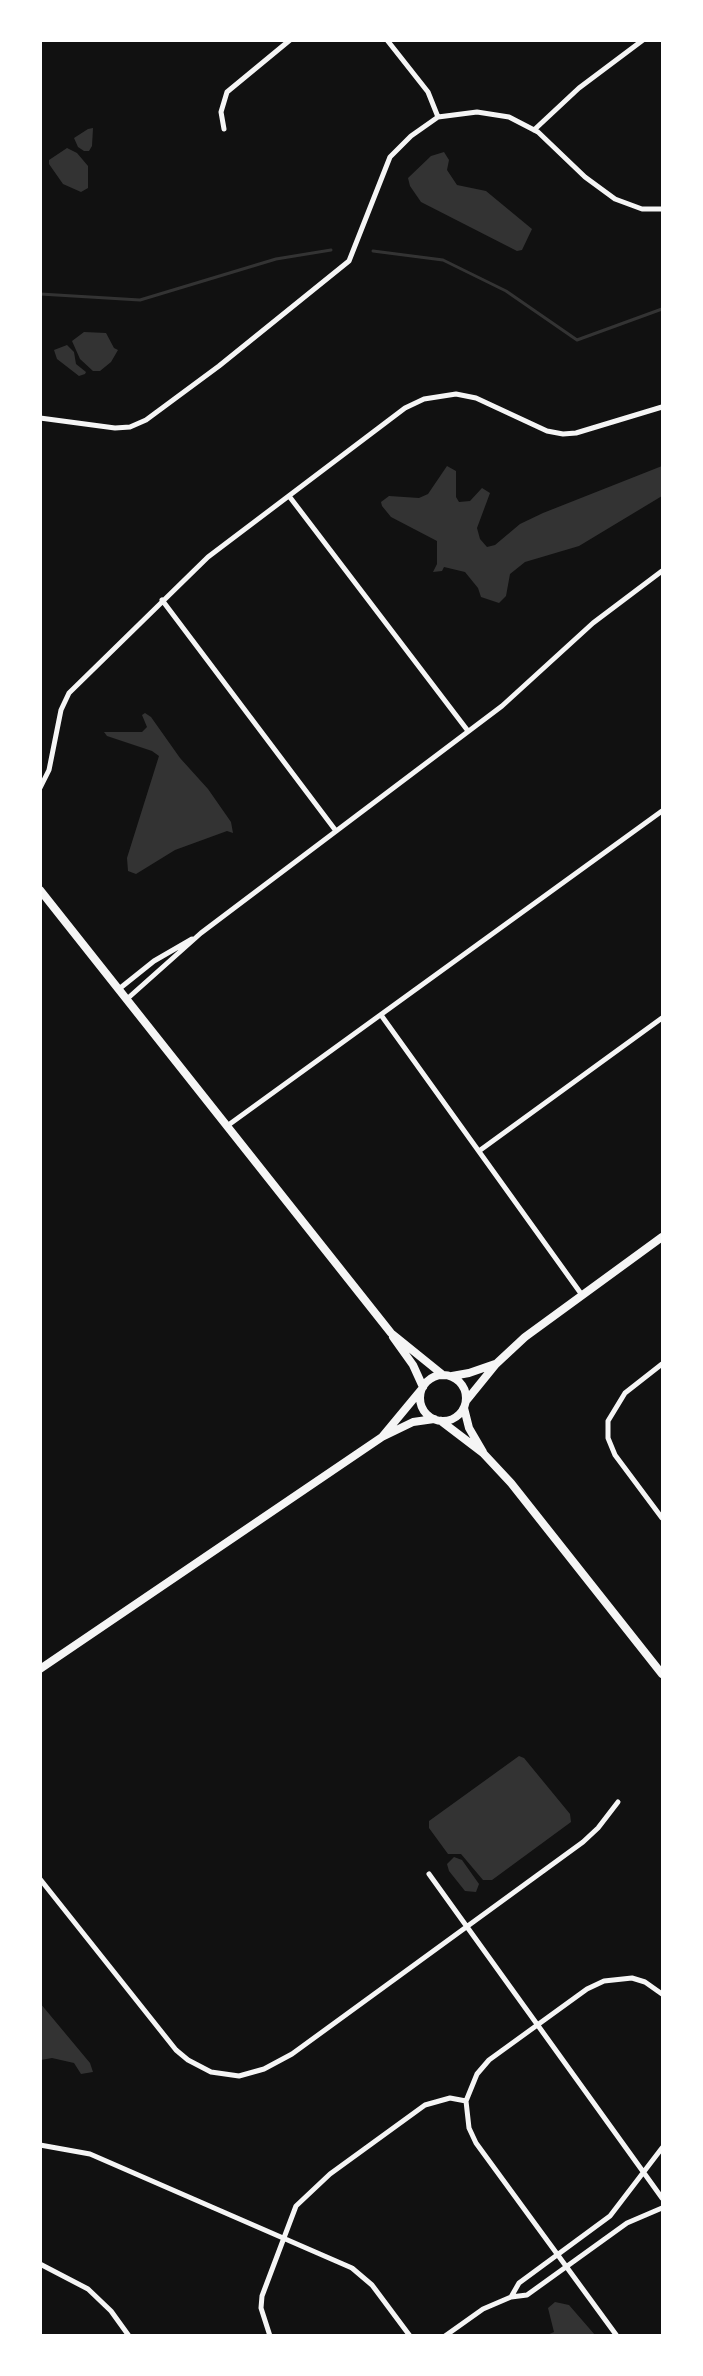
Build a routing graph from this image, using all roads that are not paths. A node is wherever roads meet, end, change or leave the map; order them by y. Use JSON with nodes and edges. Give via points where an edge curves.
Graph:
{"nodes":[{"id":1,"x":290,"y":40,"type":"edge"},
{"id":2,"x":387,"y":40,"type":"edge"},
{"id":3,"x":643,"y":40,"type":"edge"},
{"id":4,"x":438,"y":117,"type":"junction"},
{"id":5,"x":224,"y":129,"type":"dead end"},
{"id":6,"x":534,"y":130,"type":"junction"},
{"id":7,"x":663,"y":209,"type":"edge"},
{"id":8,"x":663,"y":407,"type":"edge"},
{"id":9,"x":40,"y":418,"type":"edge"},
{"id":10,"x":289,"y":496,"type":"junction"},
{"id":11,"x":663,"y":571,"type":"edge"},
{"id":12,"x":162,"y":600,"type":"junction"},
{"id":13,"x":468,"y":731,"type":"junction"},
{"id":14,"x":40,"y":788,"type":"edge"},
{"id":15,"x":663,"y":811,"type":"edge"},
{"id":16,"x":336,"y":831,"type":"junction"},
{"id":17,"x":40,"y":890,"type":"edge"},
{"id":18,"x":201,"y":933,"type":"junction"},
{"id":19,"x":118,"y":989,"type":"junction"},
{"id":20,"x":127,"y":999,"type":"junction"},
{"id":21,"x":381,"y":1015,"type":"junction"},
{"id":22,"x":663,"y":1018,"type":"edge"},
{"id":23,"x":227,"y":1126,"type":"junction"},
{"id":24,"x":479,"y":1151,"type":"junction"},
{"id":25,"x":663,"y":1237,"type":"edge"},
{"id":26,"x":582,"y":1295,"type":"junction"},
{"id":27,"x":391,"y":1333,"type":"junction"},
{"id":28,"x":496,"y":1364,"type":"junction"},
{"id":29,"x":663,"y":1364,"type":"edge"},
{"id":30,"x":447,"y":1376,"type":"junction"},
{"id":31,"x":422,"y":1388,"type":"junction"},
{"id":32,"x":465,"y":1404,"type":"junction"},
{"id":33,"x":438,"y":1420,"type":"junction"},
{"id":34,"x":382,"y":1437,"type":"junction"},
{"id":35,"x":483,"y":1454,"type":"junction"},
{"id":36,"x":663,"y":1518,"type":"edge"},
{"id":37,"x":40,"y":1669,"type":"edge"},
{"id":38,"x":663,"y":1674,"type":"edge"},
{"id":39,"x":618,"y":1802,"type":"dead end"},
{"id":40,"x":429,"y":1874,"type":"dead end"},
{"id":41,"x":40,"y":1879,"type":"edge"},
{"id":42,"x":466,"y":1927,"type":"junction"},
{"id":43,"x":663,"y":1994,"type":"edge"},
{"id":44,"x":537,"y":2025,"type":"junction"},
{"id":45,"x":466,"y":2101,"type":"junction"},
{"id":46,"x":41,"y":2145,"type":"edge"},
{"id":47,"x":663,"y":2148,"type":"edge"},
{"id":48,"x":40,"y":2153,"type":"edge"},
{"id":49,"x":643,"y":2171,"type":"junction"},
{"id":50,"x":663,"y":2198,"type":"edge"},
{"id":51,"x":663,"y":2208,"type":"edge"},
{"id":52,"x":282,"y":2237,"type":"junction"},
{"id":53,"x":557,"y":2255,"type":"junction"},
{"id":54,"x":40,"y":2264,"type":"edge"},
{"id":55,"x":566,"y":2267,"type":"junction"},
{"id":56,"x":511,"y":2297,"type":"junction"},
{"id":57,"x":129,"y":2336,"type":"edge"},
{"id":58,"x":270,"y":2336,"type":"edge"},
{"id":59,"x":410,"y":2336,"type":"edge"},
{"id":60,"x":445,"y":2336,"type":"edge"},
{"id":61,"x":616,"y":2336,"type":"edge"}],
"edges":[{"from":1,"to":5,"type":"street","via":[[227,92],[221,112]]},
{"from":2,"to":4,"type":"street","via":[[428,92]]},
{"from":3,"to":6,"type":"street","via":[[579,88]]},
{"from":4,"to":6,"type":"street","via":[[477,112],[509,117]]},
{"from":4,"to":9,"type":"street","via":[[390,157],[349,261],[219,366],[146,420],[130,427]]},
{"from":6,"to":7,"type":"street","via":[[607,194],[642,209]]},
{"from":8,"to":10,"type":"street","via":[[563,434],[547,431],[476,398],[450,394],[424,399],[405,408]]},
{"from":10,"to":12,"type":"street","via":[[208,557]]},
{"from":10,"to":13,"type":"street"},
{"from":11,"to":13,"type":"street","via":[[592,623],[517,693]]},
{"from":12,"to":14,"type":"street","via":[[69,693],[61,710],[49,770]]},
{"from":12,"to":16,"type":"street"},
{"from":13,"to":16,"type":"street"},
{"from":15,"to":21,"type":"street"},
{"from":16,"to":18,"type":"street"},
{"from":17,"to":19,"type":"main road"},
{"from":18,"to":19,"type":"street","via":[[154,961]]},
{"from":18,"to":20,"type":"street"},
{"from":19,"to":20,"type":"main road"},
{"from":20,"to":23,"type":"main road"},
{"from":21,"to":23,"type":"street"},
{"from":21,"to":24,"type":"street"},
{"from":22,"to":24,"type":"street"},
{"from":23,"to":27,"type":"main road"},
{"from":24,"to":26,"type":"street"},
{"from":25,"to":26,"type":"main road"},
{"from":26,"to":28,"type":"main road"},
{"from":27,"to":30,"type":"main road"},
{"from":27,"to":31,"type":"main road"},
{"from":28,"to":30,"type":"main road"},
{"from":28,"to":32,"type":"main road"},
{"from":29,"to":36,"type":"street","via":[[625,1393],[608,1421],[608,1438],[615,1455]]},
{"from":30,"to":31,"type":"main road","via":[[433,1377]]},
{"from":30,"to":32,"type":"main road","via":[[461,1384]]},
{"from":31,"to":33,"type":"main road","via":[[422,1407]]},
{"from":31,"to":34,"type":"main road"},
{"from":32,"to":33,"type":"main road","via":[[455,1418]]},
{"from":32,"to":35,"type":"main road","via":[[469,1428]]},
{"from":33,"to":34,"type":"main road","via":[[413,1422]]},
{"from":33,"to":35,"type":"main road"},
{"from":34,"to":37,"type":"main road"},
{"from":35,"to":38,"type":"main road","via":[[511,1483]]},
{"from":39,"to":42,"type":"street","via":[[583,1842]]},
{"from":40,"to":42,"type":"street"},
{"from":41,"to":42,"type":"street","via":[[176,2050],[200,2067],[224,2076],[252,2074],[275,2064]]},
{"from":42,"to":44,"type":"street"},
{"from":43,"to":44,"type":"street","via":[[632,1978],[604,1981]]},
{"from":44,"to":45,"type":"street","via":[[489,2060],[477,2074]]},
{"from":44,"to":49,"type":"street"},
{"from":45,"to":52,"type":"street","via":[[450,2098],[425,2105],[330,2174],[296,2206]]},
{"from":45,"to":53,"type":"street","via":[[469,2128],[476,2143]]},
{"from":46,"to":48,"type":"street"},
{"from":46,"to":52,"type":"street","via":[[90,2154]]},
{"from":47,"to":49,"type":"street"},
{"from":49,"to":50,"type":"street"},
{"from":49,"to":53,"type":"street","via":[[610,2216]]},
{"from":51,"to":55,"type":"street","via":[[627,2223]]},
{"from":52,"to":58,"type":"street","via":[[262,2296],[261,2308]]},
{"from":52,"to":59,"type":"street","via":[[352,2268],[372,2285]]},
{"from":53,"to":55,"type":"street"},
{"from":53,"to":56,"type":"street","via":[[519,2283]]},
{"from":54,"to":57,"type":"street","via":[[88,2289]]},
{"from":55,"to":56,"type":"street","via":[[527,2295]]},
{"from":55,"to":61,"type":"street"},
{"from":56,"to":60,"type":"street","via":[[483,2309]]}]}
